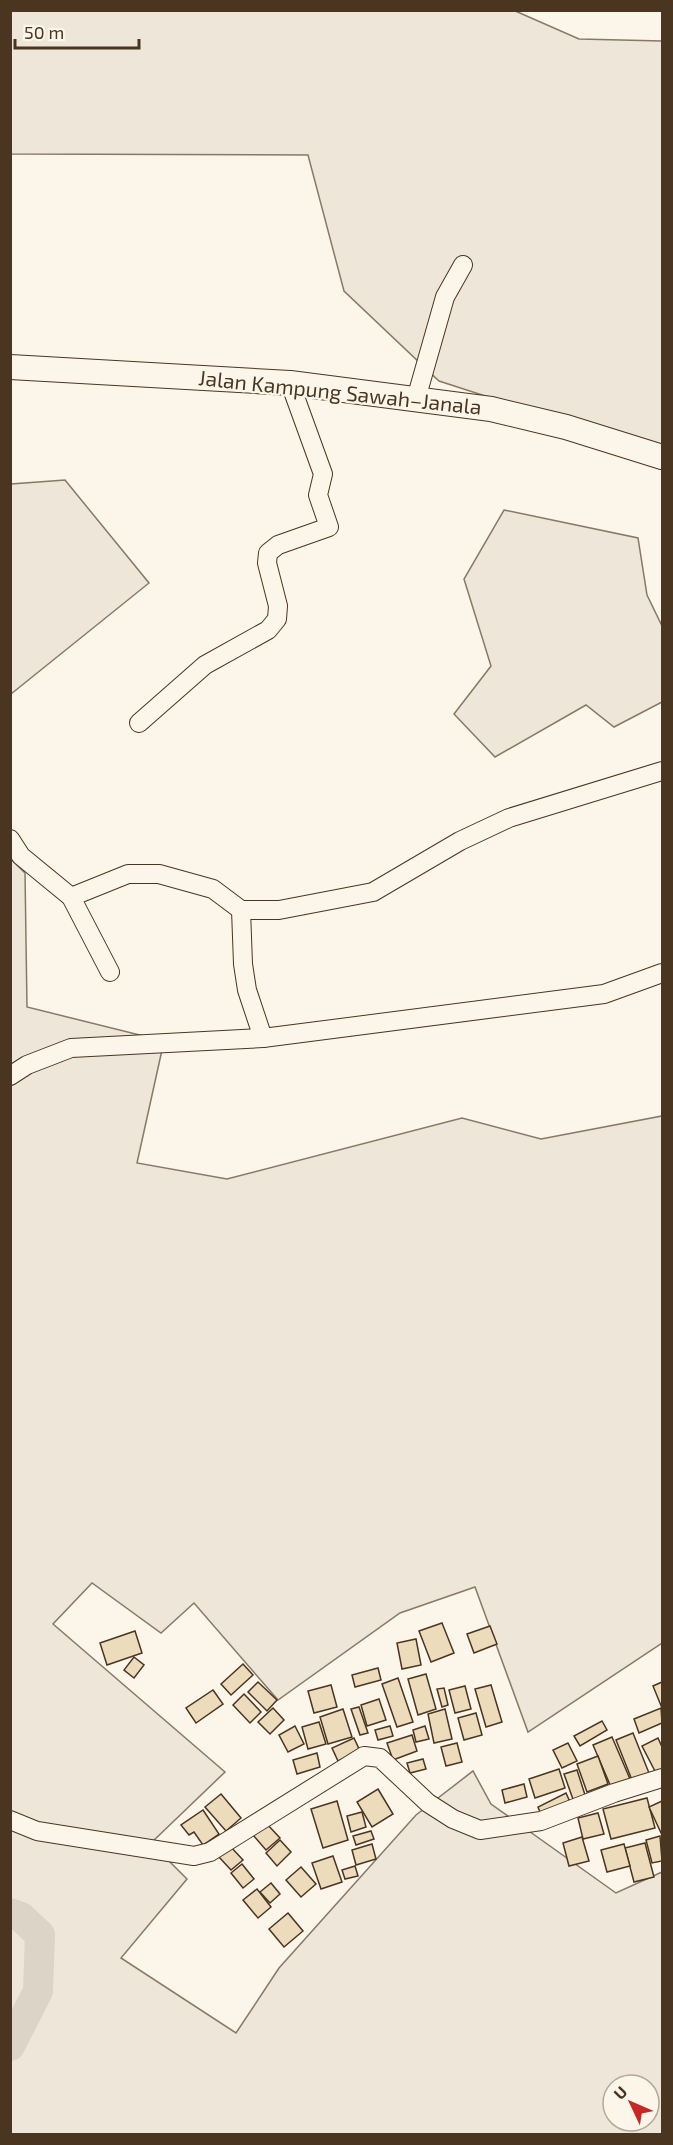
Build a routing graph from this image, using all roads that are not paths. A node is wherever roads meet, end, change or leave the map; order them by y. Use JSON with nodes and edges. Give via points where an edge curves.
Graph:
{"nodes":[{"id":1,"x":463,"y":265,"type":"dead end"},
{"id":2,"x":10,"y":368,"type":"edge"},
{"id":3,"x":290,"y":383,"type":"junction"},
{"id":4,"x":416,"y":399,"type":"junction"},
{"id":5,"x":663,"y":457,"type":"edge"},
{"id":6,"x":139,"y":723,"type":"dead end"},
{"id":7,"x":663,"y":771,"type":"edge"},
{"id":8,"x":10,"y":839,"type":"edge"},
{"id":9,"x":71,"y":897,"type":"junction"},
{"id":10,"x":242,"y":910,"type":"junction"},
{"id":11,"x":110,"y":972,"type":"dead end"},
{"id":12,"x":663,"y":973,"type":"edge"},
{"id":13,"x":263,"y":1038,"type":"junction"},
{"id":14,"x":10,"y":1076,"type":"edge"},
{"id":15,"x":663,"y":1778,"type":"edge"},
{"id":16,"x":10,"y":1820,"type":"edge"}],
"edges":[{"from":1,"to":4,"type":"street","via":[[445,297]]},
{"from":2,"to":3,"type":"main road","name":"Jalan Kampung Sawah–Janala"},
{"from":3,"to":4,"type":"main road","name":"Jalan Kampung Sawah–Janala"},
{"from":3,"to":6,"type":"street","via":[[323,474],[318,495],[329,527],[278,545],[268,553],[278,606],[278,619],[268,630],[205,665]]},
{"from":4,"to":5,"type":"main road","name":"Jalan Kampung Sawah–Janala","via":[[491,409]]},
{"from":7,"to":10,"type":"street","via":[[509,818],[460,841],[373,892],[279,910]]},
{"from":8,"to":9,"type":"street","via":[[21,856]]},
{"from":9,"to":10,"type":"street","via":[[128,874],[159,874],[213,889]]},
{"from":9,"to":11,"type":"street"},
{"from":10,"to":13,"type":"street","via":[[247,990]]},
{"from":12,"to":13,"type":"street","via":[[604,994]]},
{"from":13,"to":14,"type":"street","via":[[71,1048]]},
{"from":15,"to":16,"type":"street","via":[[541,1821],[480,1830],[428,1803],[380,1758],[364,1756],[210,1852],[194,1856],[37,1832]]}]}
